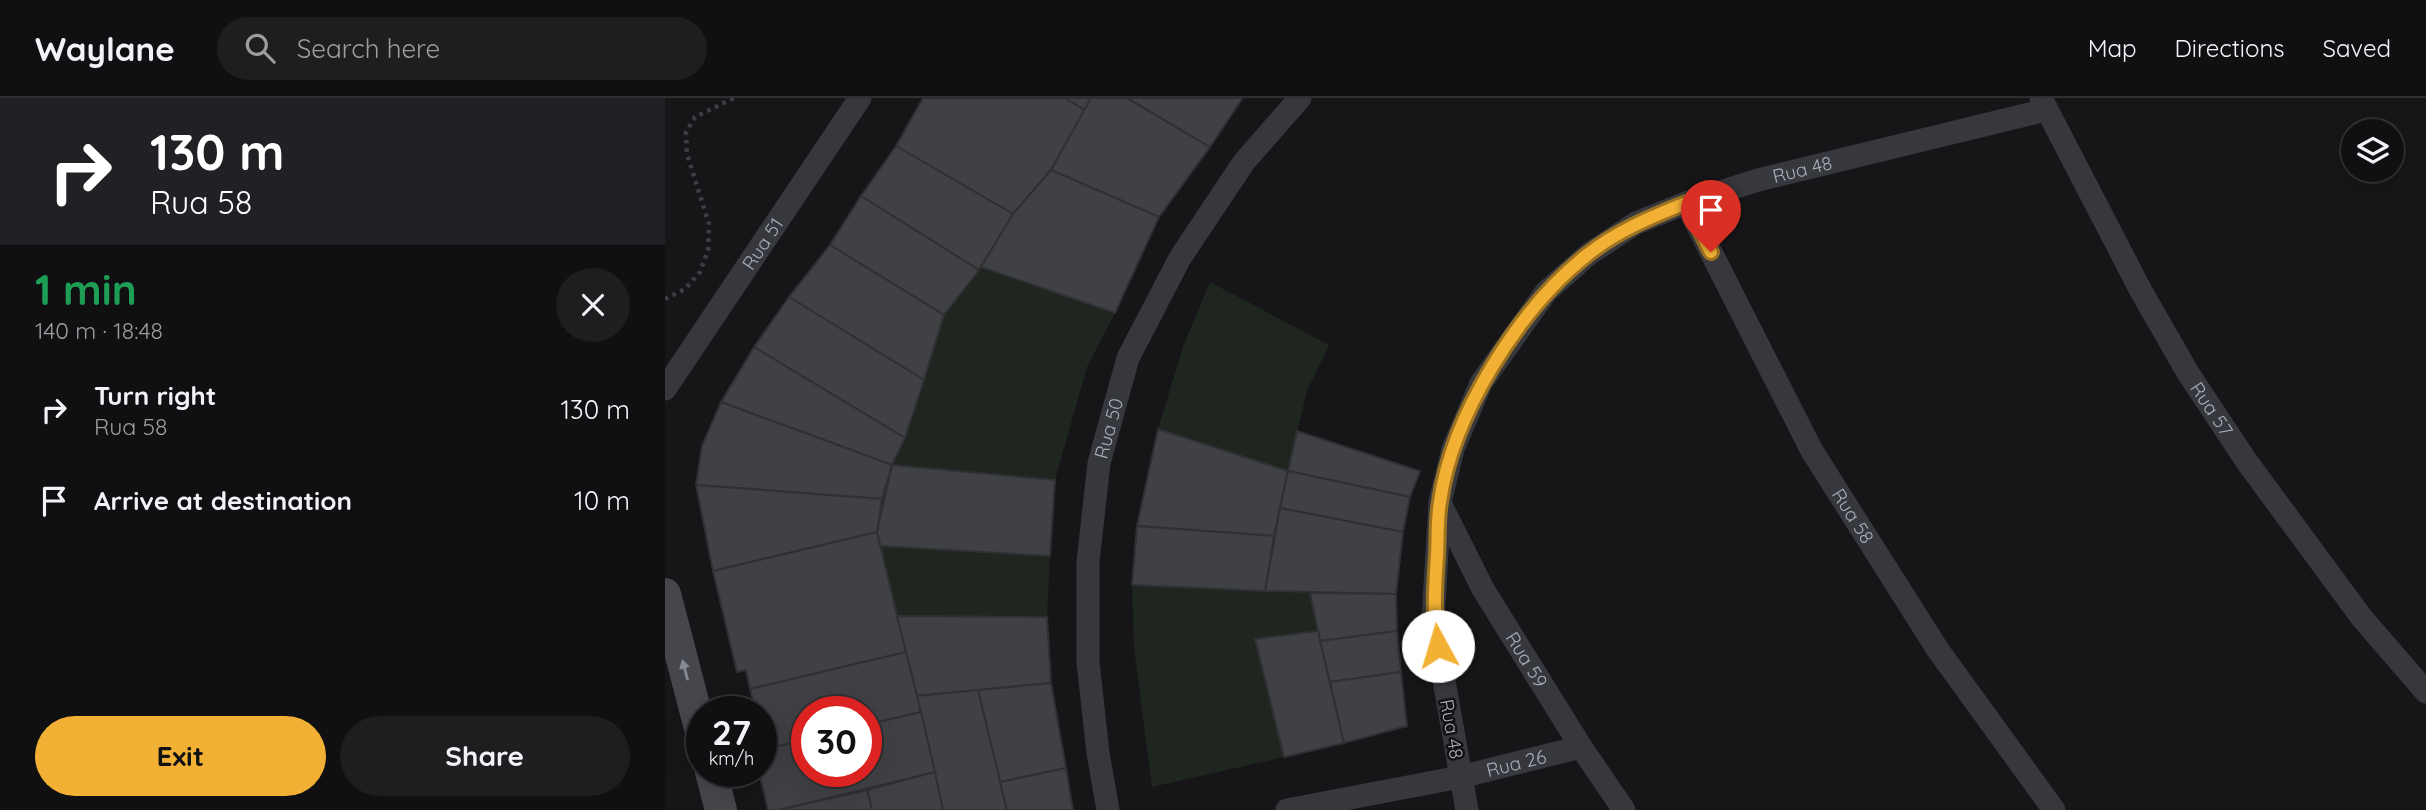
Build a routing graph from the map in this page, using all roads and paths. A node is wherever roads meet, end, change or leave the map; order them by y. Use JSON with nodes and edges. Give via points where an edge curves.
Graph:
{"nodes":[{"id":1,"x":734,"y":98,"type":"edge"},
{"id":2,"x":860,"y":98,"type":"edge"},
{"id":3,"x":1300,"y":98,"type":"edge"},
{"id":4,"x":2043,"y":104,"type":"edge"},
{"id":5,"x":1686,"y":203,"type":"junction"},
{"id":6,"x":665,"y":299,"type":"edge"},
{"id":7,"x":665,"y":389,"type":"edge"},
{"id":8,"x":1440,"y":502,"type":"junction"},
{"id":9,"x":665,"y":594,"type":"edge"},
{"id":10,"x":2426,"y":692,"type":"edge"},
{"id":11,"x":692,"y":696,"type":"edge"},
{"id":12,"x":1581,"y":747,"type":"junction"},
{"id":13,"x":1460,"y":777,"type":"junction"},
{"id":14,"x":715,"y":787,"type":"edge"},
{"id":15,"x":721,"y":810,"type":"edge"},
{"id":16,"x":1108,"y":810,"type":"edge"},
{"id":17,"x":1287,"y":810,"type":"edge"},
{"id":18,"x":1467,"y":810,"type":"edge"},
{"id":19,"x":1624,"y":810,"type":"edge"},
{"id":20,"x":2054,"y":810,"type":"edge"}],
"edges":[{"from":1,"to":6,"type":"path","via":[[695,117],[686,132],[687,154],[709,224],[708,250],[700,272],[685,289]]},
{"from":2,"to":7,"type":"street","name":"Rua 51"},
{"from":3,"to":16,"type":"street","name":"Rua 50","via":[[1244,162],[1180,258],[1128,358],[1099,463],[1088,562],[1087,663]]},
{"from":4,"to":5,"type":"street","name":"Rua 48"},
{"from":4,"to":10,"type":"street","name":"Rua 57","via":[[2188,373],[2246,462],[2363,618]]},
{"from":5,"to":8,"type":"street","name":"Rua 48","via":[[1636,223],[1588,254],[1546,292],[1481,383],[1453,449]]},
{"from":5,"to":20,"type":"street","name":"Rua 58","via":[[1812,451],[1938,650]]},
{"from":8,"to":12,"type":"street","name":"Rua 59","via":[[1483,589]]},
{"from":8,"to":13,"type":"street","name":"Rua 48","via":[[1433,620]]},
{"from":11,"to":9,"type":"street","one_way":true},
{"from":12,"to":13,"type":"street","name":"Rua 26"},
{"from":12,"to":19,"type":"street","name":"Rua 59"},
{"from":13,"to":17,"type":"street","name":"Rua 26"},
{"from":13,"to":18,"type":"street","name":"Rua 48"},
{"from":14,"to":15,"type":"street"}]}
